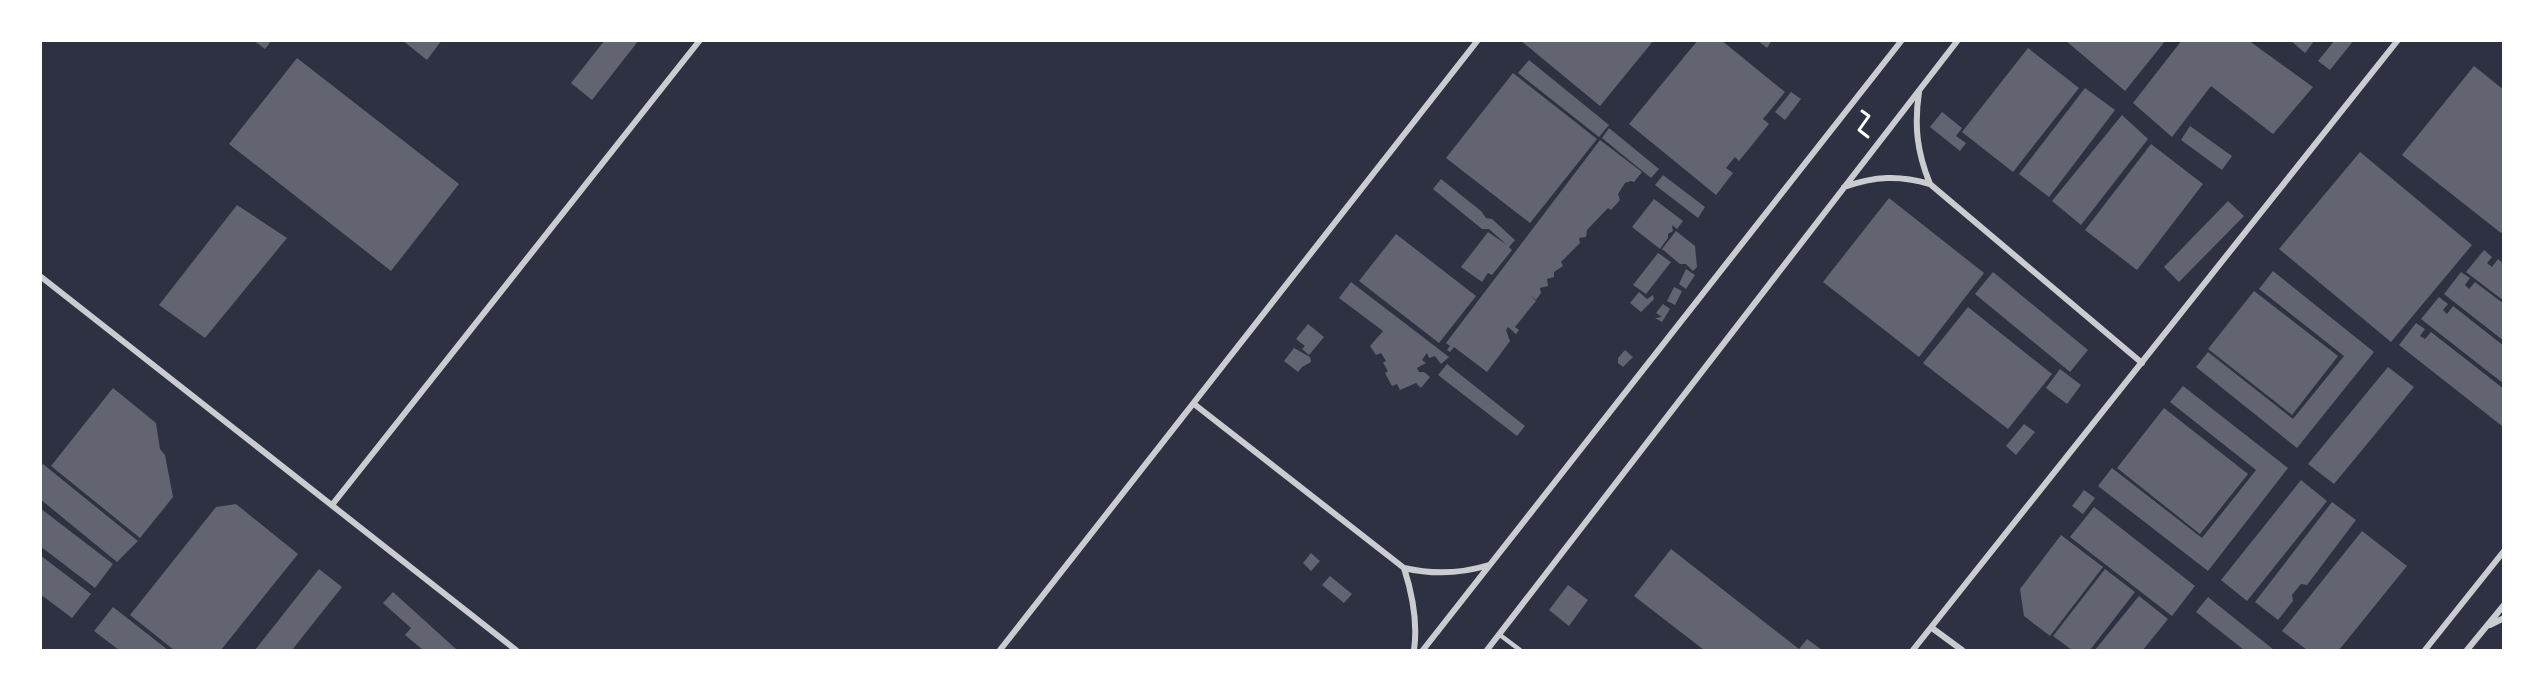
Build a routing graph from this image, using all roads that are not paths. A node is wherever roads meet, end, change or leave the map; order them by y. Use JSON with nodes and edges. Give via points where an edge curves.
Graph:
{"nodes":[{"id":1,"x":700,"y":40,"type":"edge"},
{"id":2,"x":1478,"y":40,"type":"edge"},
{"id":3,"x":1902,"y":40,"type":"edge"},
{"id":4,"x":1958,"y":40,"type":"edge"},
{"id":5,"x":2398,"y":40,"type":"edge"},
{"id":6,"x":1919,"y":91,"type":"junction"},
{"id":7,"x":1930,"y":184,"type":"junction"},
{"id":8,"x":1844,"y":187,"type":"junction"},
{"id":9,"x":40,"y":276,"type":"edge"},
{"id":10,"x":2142,"y":363,"type":"junction"},
{"id":11,"x":1194,"y":404,"type":"junction"},
{"id":12,"x":332,"y":505,"type":"junction"},
{"id":13,"x":2504,"y":550,"type":"edge"},
{"id":14,"x":1490,"y":565,"type":"junction"},
{"id":15,"x":1404,"y":568,"type":"junction"},
{"id":16,"x":2504,"y":605,"type":"edge"},
{"id":17,"x":2504,"y":618,"type":"edge"},
{"id":18,"x":2487,"y":626,"type":"junction"},
{"id":19,"x":1932,"y":628,"type":"junction"},
{"id":20,"x":1500,"y":635,"type":"junction"},
{"id":21,"x":516,"y":651,"type":"edge"},
{"id":22,"x":1000,"y":651,"type":"edge"},
{"id":23,"x":1414,"y":651,"type":"edge"},
{"id":24,"x":1423,"y":651,"type":"edge"},
{"id":25,"x":1487,"y":651,"type":"edge"},
{"id":26,"x":1520,"y":651,"type":"edge"},
{"id":27,"x":1913,"y":651,"type":"edge"},
{"id":28,"x":1962,"y":651,"type":"edge"},
{"id":29,"x":2425,"y":651,"type":"edge"},
{"id":30,"x":2467,"y":651,"type":"edge"}],
"edges":[{"from":1,"to":12,"type":"street"},
{"from":2,"to":11,"type":"street"},
{"from":3,"to":14,"type":"street"},
{"from":4,"to":6,"type":"street"},
{"from":5,"to":10,"type":"street"},
{"from":6,"to":7,"type":"street","via":[[1916,139]]},
{"from":6,"to":8,"type":"street"},
{"from":7,"to":8,"type":"street","via":[[1886,176]]},
{"from":7,"to":10,"type":"street"},
{"from":8,"to":20,"type":"street"},
{"from":9,"to":12,"type":"street"},
{"from":10,"to":19,"type":"street"},
{"from":11,"to":15,"type":"street"},
{"from":11,"to":22,"type":"street"},
{"from":12,"to":21,"type":"street"},
{"from":13,"to":29,"type":"street"},
{"from":14,"to":15,"type":"street","via":[[1447,574]]},
{"from":14,"to":24,"type":"street"},
{"from":15,"to":23,"type":"street","via":[[1416,616]]},
{"from":16,"to":18,"type":"street"},
{"from":17,"to":18,"type":"street"},
{"from":18,"to":30,"type":"street"},
{"from":19,"to":27,"type":"street"},
{"from":19,"to":28,"type":"street"},
{"from":20,"to":25,"type":"street"},
{"from":20,"to":26,"type":"lane"}]}
